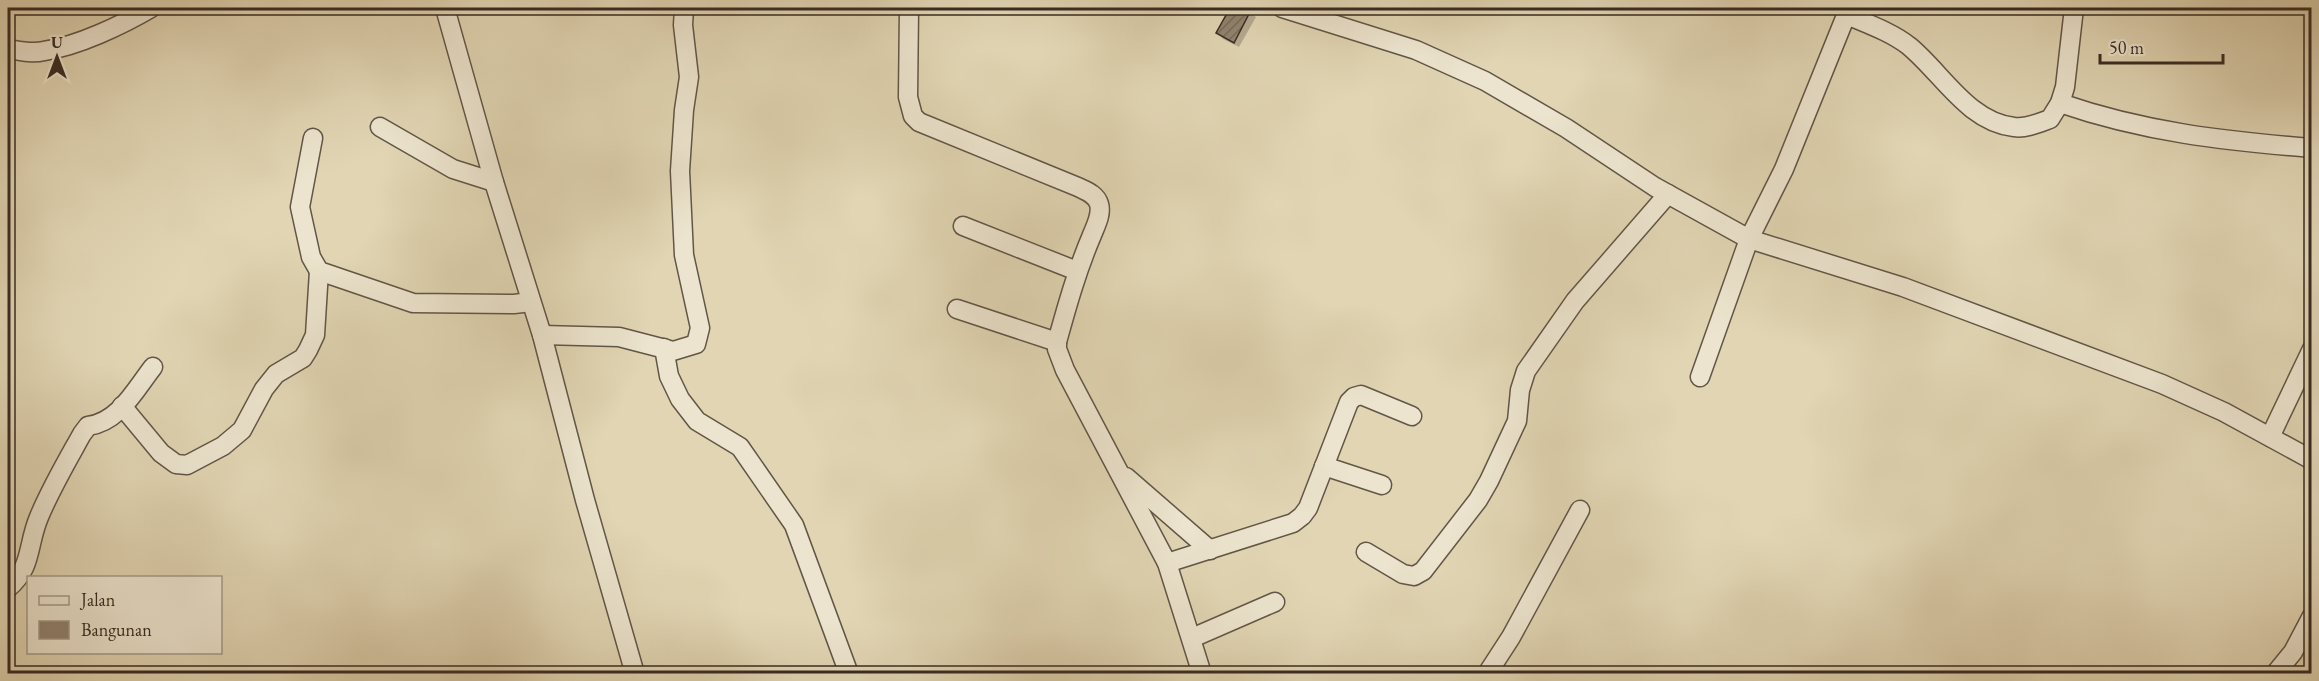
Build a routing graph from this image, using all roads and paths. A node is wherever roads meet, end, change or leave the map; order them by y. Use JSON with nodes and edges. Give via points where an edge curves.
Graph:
{"nodes":[{"id":1,"x":151,"y":8,"type":"edge"},
{"id":2,"x":445,"y":8,"type":"edge"},
{"id":3,"x":684,"y":8,"type":"edge"},
{"id":4,"x":909,"y":8,"type":"edge"},
{"id":5,"x":1282,"y":8,"type":"edge"},
{"id":6,"x":2074,"y":8,"type":"edge"},
{"id":7,"x":1848,"y":11,"type":"edge"},
{"id":8,"x":8,"y":48,"type":"edge"},
{"id":9,"x":2060,"y":103,"type":"junction"},
{"id":10,"x":380,"y":127,"type":"dead end"},
{"id":11,"x":313,"y":138,"type":"dead end"},
{"id":12,"x":2312,"y":148,"type":"edge"},
{"id":13,"x":494,"y":182,"type":"junction"},
{"id":14,"x":1668,"y":194,"type":"junction"},
{"id":15,"x":963,"y":226,"type":"dead end"},
{"id":16,"x":1749,"y":240,"type":"junction"},
{"id":17,"x":319,"y":271,"type":"junction"},
{"id":18,"x":1077,"y":271,"type":"junction"},
{"id":19,"x":531,"y":303,"type":"junction"},
{"id":20,"x":957,"y":309,"type":"dead end"},
{"id":21,"x":542,"y":335,"type":"junction"},
{"id":22,"x":1057,"y":342,"type":"junction"},
{"id":23,"x":664,"y":348,"type":"junction"},
{"id":24,"x":2312,"y":349,"type":"edge"},
{"id":25,"x":153,"y":367,"type":"dead end"},
{"id":26,"x":1700,"y":378,"type":"dead end"},
{"id":27,"x":122,"y":406,"type":"junction"},
{"id":28,"x":1412,"y":416,"type":"dead end"},
{"id":29,"x":2270,"y":437,"type":"junction"},
{"id":30,"x":2312,"y":460,"type":"edge"},
{"id":31,"x":1324,"y":466,"type":"junction"},
{"id":32,"x":1118,"y":470,"type":"junction"},
{"id":33,"x":1382,"y":485,"type":"dead end"},
{"id":34,"x":1580,"y":510,"type":"dead end"},
{"id":35,"x":1210,"y":550,"type":"junction"},
{"id":36,"x":1366,"y":552,"type":"dead end"},
{"id":37,"x":1167,"y":563,"type":"junction"},
{"id":38,"x":8,"y":588,"type":"edge"},
{"id":39,"x":1275,"y":602,"type":"dead end"},
{"id":40,"x":2312,"y":616,"type":"edge"},
{"id":41,"x":1192,"y":638,"type":"junction"},
{"id":42,"x":635,"y":674,"type":"edge"},
{"id":43,"x":849,"y":674,"type":"edge"},
{"id":44,"x":1202,"y":674,"type":"edge"},
{"id":45,"x":1487,"y":674,"type":"edge"},
{"id":46,"x":2275,"y":674,"type":"edge"}],
"edges":[{"from":1,"to":8,"type":"street","via":[[121,25],[44,52]]},
{"from":2,"to":13,"type":"street"},
{"from":3,"to":23,"type":"street","via":[[689,78],[680,182],[684,255],[700,328],[696,345],[673,351]]},
{"from":4,"to":18,"type":"street","via":[[909,97],[913,116],[919,123],[1078,187],[1097,199],[1099,217]]},
{"from":5,"to":14,"type":"street","via":[[1416,51],[1485,81]]},
{"from":6,"to":9,"type":"street"},
{"from":7,"to":9,"type":"street","via":[[1909,46],[1975,112],[1995,123],[2015,128],[2032,125],[2050,119]]},
{"from":7,"to":16,"type":"street","via":[[1784,169]]},
{"from":9,"to":12,"type":"street","via":[[2165,132]]},
{"from":10,"to":13,"type":"street","via":[[444,165]]},
{"from":11,"to":17,"type":"street","via":[[300,207],[310,257]]},
{"from":13,"to":19,"type":"street"},
{"from":14,"to":16,"type":"street"},
{"from":14,"to":36,"type":"street","via":[[1575,301],[1526,371],[1517,421],[1489,481],[1423,571],[1414,576],[1403,574]]},
{"from":15,"to":18,"type":"street"},
{"from":16,"to":26,"type":"street"},
{"from":16,"to":29,"type":"street","via":[[1903,288],[2162,384]]},
{"from":17,"to":19,"type":"street","via":[[412,303]]},
{"from":17,"to":27,"type":"street","via":[[315,335],[308,350],[303,358],[276,374],[242,430],[223,446],[187,465],[176,464],[161,453]]},
{"from":18,"to":22,"type":"street"},
{"from":19,"to":21,"type":"street"},
{"from":20,"to":22,"type":"street"},
{"from":21,"to":23,"type":"street","via":[[619,337]]},
{"from":21,"to":42,"type":"street"},
{"from":22,"to":32,"type":"street","via":[[1065,370]]},
{"from":23,"to":43,"type":"street","via":[[669,376],[680,399],[697,421],[740,447],[794,525]]},
{"from":24,"to":29,"type":"street"},
{"from":25,"to":27,"type":"street"},
{"from":27,"to":38,"type":"street","via":[[117,414],[100,425],[88,426],[82,434],[38,519],[20,578]]},
{"from":28,"to":31,"type":"street","via":[[1361,396],[1354,397]]},
{"from":29,"to":30,"type":"street"},
{"from":31,"to":33,"type":"street"},
{"from":31,"to":35,"type":"street","via":[[1308,508],[1293,523]]},
{"from":32,"to":35,"type":"street"},
{"from":32,"to":37,"type":"street"},
{"from":34,"to":45,"type":"street"},
{"from":35,"to":37,"type":"street"},
{"from":37,"to":41,"type":"street"},
{"from":39,"to":41,"type":"street"},
{"from":40,"to":46,"type":"street","via":[[2293,652]]},
{"from":41,"to":44,"type":"street"}]}
